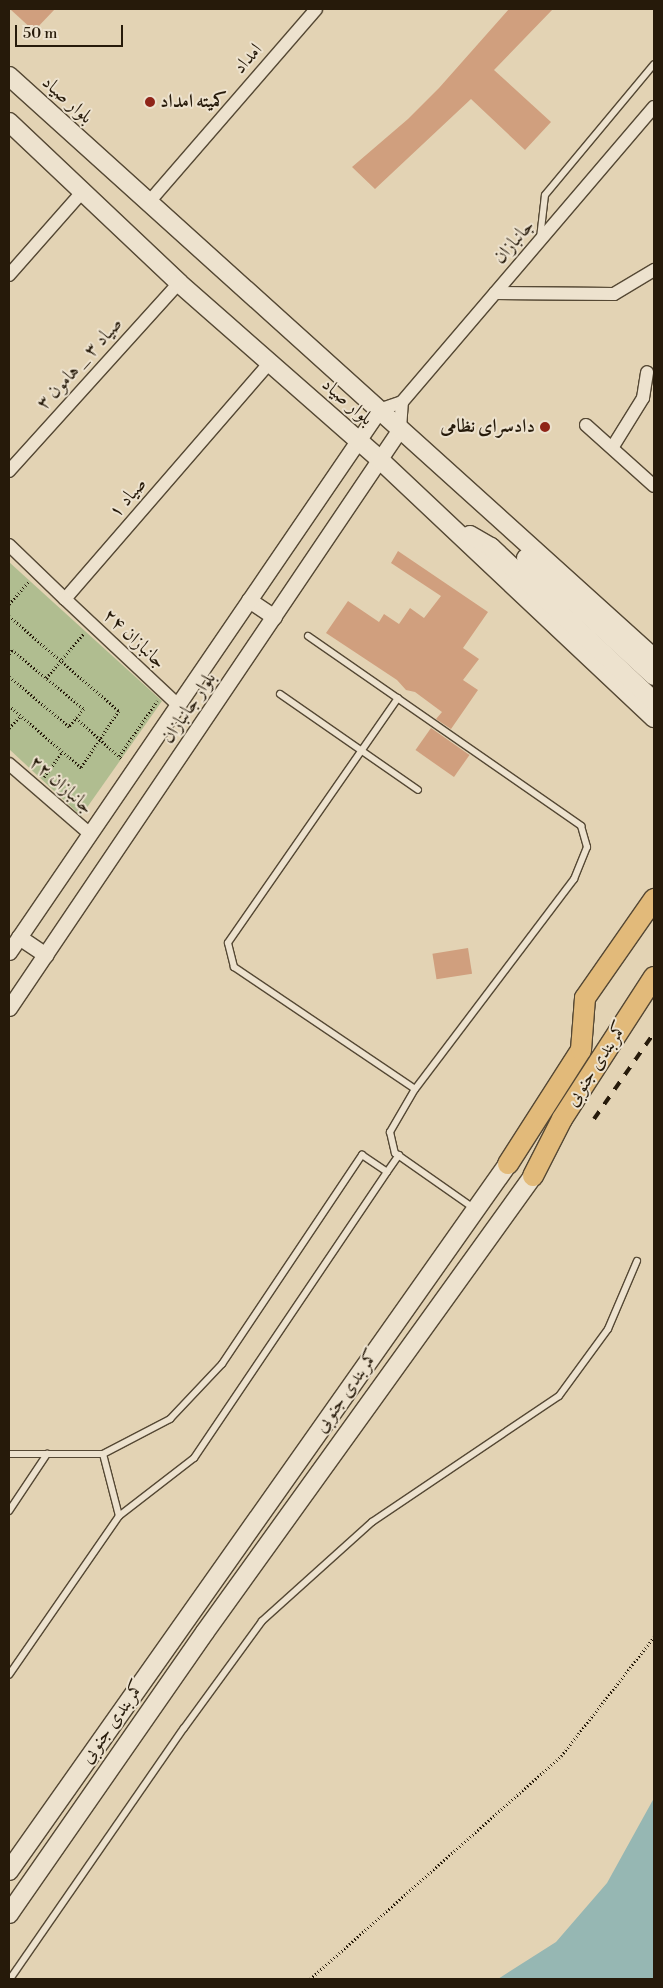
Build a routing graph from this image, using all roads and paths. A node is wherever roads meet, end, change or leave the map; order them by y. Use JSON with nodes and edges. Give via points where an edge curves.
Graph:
{"nodes":[{"id":1,"x":316,"y":9,"type":"edge"},
{"id":2,"x":654,"y":64,"type":"edge"},
{"id":3,"x":9,"y":76,"type":"edge"},
{"id":4,"x":654,"y":107,"type":"edge"},
{"id":5,"x":9,"y":122,"type":"edge"},
{"id":6,"x":83,"y":191,"type":"junction"},
{"id":7,"x":149,"y":202,"type":"junction"},
{"id":8,"x":539,"y":242,"type":"junction"},
{"id":9,"x":654,"y":270,"type":"edge"},
{"id":10,"x":9,"y":276,"type":"edge"},
{"id":11,"x":179,"y":282,"type":"junction"},
{"id":12,"x":496,"y":293,"type":"junction"},
{"id":13,"x":270,"y":362,"type":"junction"},
{"id":14,"x":647,"y":372,"type":"dead end"},
{"id":15,"x":402,"y":402,"type":"junction"},
{"id":16,"x":378,"y":410,"type":"junction"},
{"id":17,"x":586,"y":425,"type":"dead end"},
{"id":18,"x":400,"y":429,"type":"junction"},
{"id":19,"x":357,"y":440,"type":"junction"},
{"id":20,"x":612,"y":448,"type":"junction"},
{"id":21,"x":379,"y":458,"type":"junction"},
{"id":22,"x":9,"y":471,"type":"edge"},
{"id":23,"x":654,"y":486,"type":"edge"},
{"id":24,"x":474,"y":495,"type":"junction"},
{"id":25,"x":444,"y":519,"type":"junction"},
{"id":26,"x":9,"y":545,"type":"edge"},
{"id":27,"x":37,"y":572,"type":"junction"},
{"id":28,"x":65,"y":599,"type":"junction"},
{"id":29,"x":250,"y":600,"type":"junction"},
{"id":30,"x":9,"y":604,"type":"edge"},
{"id":31,"x":9,"y":616,"type":"edge"},
{"id":32,"x":274,"y":617,"type":"junction"},
{"id":33,"x":92,"y":624,"type":"junction"},
{"id":34,"x":308,"y":636,"type":"dead end"},
{"id":35,"x":9,"y":654,"type":"edge"},
{"id":36,"x":654,"y":658,"type":"edge"},
{"id":37,"x":61,"y":661,"type":"junction"},
{"id":38,"x":654,"y":676,"type":"edge"},
{"id":39,"x":9,"y":677,"type":"edge"},
{"id":40,"x":46,"y":678,"type":"junction"},
{"id":41,"x":164,"y":692,"type":"junction"},
{"id":42,"x":280,"y":694,"type":"dead end"},
{"id":43,"x":398,"y":698,"type":"junction"},
{"id":44,"x":654,"y":700,"type":"edge"},
{"id":45,"x":178,"y":705,"type":"junction"},
{"id":46,"x":9,"y":706,"type":"edge"},
{"id":47,"x":20,"y":716,"type":"junction"},
{"id":48,"x":76,"y":718,"type":"junction"},
{"id":49,"x":654,"y":718,"type":"edge"},
{"id":50,"x":9,"y":728,"type":"edge"},
{"id":51,"x":100,"y":740,"type":"junction"},
{"id":52,"x":362,"y":751,"type":"junction"},
{"id":53,"x":62,"y":752,"type":"junction"},
{"id":54,"x":119,"y":756,"type":"junction"},
{"id":55,"x":9,"y":764,"type":"edge"},
{"id":56,"x":134,"y":770,"type":"junction"},
{"id":57,"x":36,"y":788,"type":"junction"},
{"id":58,"x":418,"y":790,"type":"dead end"},
{"id":59,"x":90,"y":834,"type":"junction"},
{"id":60,"x":654,"y":899,"type":"edge"},
{"id":61,"x":19,"y":937,"type":"junction"},
{"id":62,"x":9,"y":952,"type":"edge"},
{"id":63,"x":46,"y":955,"type":"junction"},
{"id":64,"x":654,"y":977,"type":"edge"},
{"id":65,"x":9,"y":1008,"type":"edge"},
{"id":66,"x":415,"y":1089,"type":"junction"},
{"id":67,"x":544,"y":1107,"type":"junction"},
{"id":68,"x":562,"y":1119,"type":"junction"},
{"id":69,"x":399,"y":1155,"type":"junction"},
{"id":70,"x":508,"y":1164,"type":"joint"},
{"id":71,"x":387,"y":1172,"type":"junction"},
{"id":72,"x":533,"y":1176,"type":"joint"},
{"id":73,"x":476,"y":1210,"type":"junction"},
{"id":74,"x":498,"y":1225,"type":"junction"},
{"id":75,"x":637,"y":1261,"type":"dead end"},
{"id":76,"x":399,"y":1319,"type":"junction"},
{"id":77,"x":418,"y":1333,"type":"junction"},
{"id":78,"x":9,"y":1454,"type":"edge"},
{"id":79,"x":47,"y":1454,"type":"junction"},
{"id":80,"x":103,"y":1454,"type":"junction"},
{"id":81,"x":9,"y":1511,"type":"edge"},
{"id":82,"x":118,"y":1516,"type":"junction"},
{"id":83,"x":654,"y":1636,"type":"edge"},
{"id":84,"x":9,"y":1675,"type":"edge"},
{"id":85,"x":9,"y":1870,"type":"edge"},
{"id":86,"x":9,"y":1914,"type":"edge"},
{"id":87,"x":10,"y":1979,"type":"edge"},
{"id":88,"x":310,"y":1979,"type":"edge"}],
"edges":[{"from":1,"to":7,"type":"street","name":"امداد"},
{"from":2,"to":8,"type":"lane","via":[[545,195]]},
{"from":3,"to":7,"type":"main road","name":"بلوار صیاد"},
{"from":4,"to":8,"type":"street","name":"جانبازان"},
{"from":5,"to":6,"type":"main road","name":"بلوار صیاد"},
{"from":6,"to":10,"type":"street"},
{"from":6,"to":11,"type":"main road","name":"بلوار صیاد"},
{"from":7,"to":16,"type":"main road","name":"بلوار صیاد"},
{"from":8,"to":12,"type":"street","name":"جانبازان"},
{"from":9,"to":12,"type":"street","via":[[614,294]]},
{"from":11,"to":13,"type":"main road","name":"بلوار صیاد"},
{"from":11,"to":22,"type":"street","name":"صیاد ۳ _ هامون ۳"},
{"from":12,"to":15,"type":"street","name":"جانبازان"},
{"from":13,"to":19,"type":"main road","name":"بلوار صیاد"},
{"from":13,"to":28,"type":"street","name":"صیاد ۱"},
{"from":14,"to":20,"type":"street","via":[[643,398]]},
{"from":15,"to":16,"type":"street"},
{"from":15,"to":18,"type":"street"},
{"from":16,"to":18,"type":"main road","name":"بلوار صیاد"},
{"from":16,"to":19,"type":"street","name":"بلوار جانبازان"},
{"from":17,"to":20,"type":"street"},
{"from":18,"to":21,"type":"street","name":"بلوار جانبازان"},
{"from":18,"to":24,"type":"main road","name":"بلوار صیاد"},
{"from":19,"to":21,"type":"main road","name":"بلوار صیاد"},
{"from":19,"to":29,"type":"street","name":"بلوار جانبازان"},
{"from":20,"to":23,"type":"street"},
{"from":21,"to":25,"type":"main road","name":"بلوار صیاد"},
{"from":21,"to":32,"type":"street","name":"بلوار جانبازان"},
{"from":24,"to":36,"type":"main road","name":"بلوار صیاد"},
{"from":24,"to":38,"type":"main road","via":[[509,543]]},
{"from":25,"to":44,"type":"main road","via":[[491,547]]},
{"from":25,"to":49,"type":"main road","name":"بلوار صیاد"},
{"from":26,"to":27,"type":"street"},
{"from":27,"to":28,"type":"street"},
{"from":27,"to":30,"type":"path"},
{"from":28,"to":33,"type":"street","name":"جانبازان ۲۴"},
{"from":29,"to":32,"type":"street"},
{"from":29,"to":45,"type":"street","name":"بلوار جانبازان"},
{"from":31,"to":37,"type":"path"},
{"from":32,"to":63,"type":"street","name":"بلوار جانبازان"},
{"from":33,"to":37,"type":"path"},
{"from":33,"to":41,"type":"street","name":"جانبازان ۲۴"},
{"from":34,"to":43,"type":"lane"},
{"from":35,"to":40,"type":"path","via":[[12,650]]},
{"from":37,"to":40,"type":"path"},
{"from":37,"to":51,"type":"path","via":[[119,711]]},
{"from":39,"to":48,"type":"path","via":[[69,727]]},
{"from":40,"to":48,"type":"path","via":[[84,709]]},
{"from":41,"to":45,"type":"street","name":"جانبازان ۲۴"},
{"from":41,"to":54,"type":"path"},
{"from":42,"to":52,"type":"lane"},
{"from":43,"to":52,"type":"lane"},
{"from":43,"to":66,"type":"lane","via":[[581,826],[587,847],[574,879]]},
{"from":45,"to":56,"type":"street","name":"بلوار جانبازان"},
{"from":46,"to":47,"type":"path"},
{"from":47,"to":50,"type":"path"},
{"from":47,"to":53,"type":"path"},
{"from":48,"to":51,"type":"path"},
{"from":51,"to":53,"type":"path","via":[[81,768]]},
{"from":51,"to":54,"type":"path"},
{"from":52,"to":58,"type":"lane"},
{"from":52,"to":66,"type":"lane","via":[[228,944],[234,966]]},
{"from":53,"to":57,"type":"path"},
{"from":54,"to":56,"type":"path"},
{"from":55,"to":57,"type":"street","name":"جانبازان ۲۲"},
{"from":56,"to":59,"type":"street","name":"بلوار جانبازان"},
{"from":57,"to":59,"type":"street","name":"جانبازان ۲۲"},
{"from":59,"to":61,"type":"street","name":"بلوار جانبازان"},
{"from":60,"to":67,"type":"highway","name":"کمربندی جنوبی","via":[[585,998],[581,1050]]},
{"from":61,"to":62,"type":"street","name":"بلوار جانبازان"},
{"from":61,"to":63,"type":"street"},
{"from":63,"to":65,"type":"street","name":"بلوار جانبازان"},
{"from":64,"to":68,"type":"highway","name":"کمربندی جنوبی"},
{"from":66,"to":69,"type":"lane","via":[[390,1132],[391,1143]]},
{"from":67,"to":68,"type":"highway"},
{"from":67,"to":70,"type":"highway","name":"کمربندی جنوبی"},
{"from":68,"to":72,"type":"highway","name":"کمربندی جنوبی"},
{"from":69,"to":71,"type":"lane"},
{"from":69,"to":73,"type":"lane"},
{"from":70,"to":73,"type":"main road","name":"کمربندی جنوبی"},
{"from":71,"to":80,"type":"lane","via":[[362,1155],[222,1364],[170,1419]]},
{"from":71,"to":82,"type":"lane","via":[[194,1458]]},
{"from":72,"to":74,"type":"main road","name":"کمربندی جنوبی"},
{"from":73,"to":74,"type":"main road"},
{"from":73,"to":76,"type":"main road","name":"کمربندی جنوبی"},
{"from":74,"to":77,"type":"main road","name":"کمربندی جنوبی"},
{"from":75,"to":87,"type":"lane","via":[[608,1329],[558,1396],[372,1522],[262,1621]]},
{"from":76,"to":77,"type":"main road"},
{"from":76,"to":85,"type":"main road","name":"کمربندی جنوبی"},
{"from":77,"to":86,"type":"main road","name":"کمربندی جنوبی"},
{"from":78,"to":79,"type":"lane"},
{"from":79,"to":80,"type":"lane"},
{"from":79,"to":81,"type":"lane"},
{"from":80,"to":82,"type":"lane"},
{"from":82,"to":84,"type":"lane"},
{"from":83,"to":88,"type":"path","via":[[561,1756]]}]}
